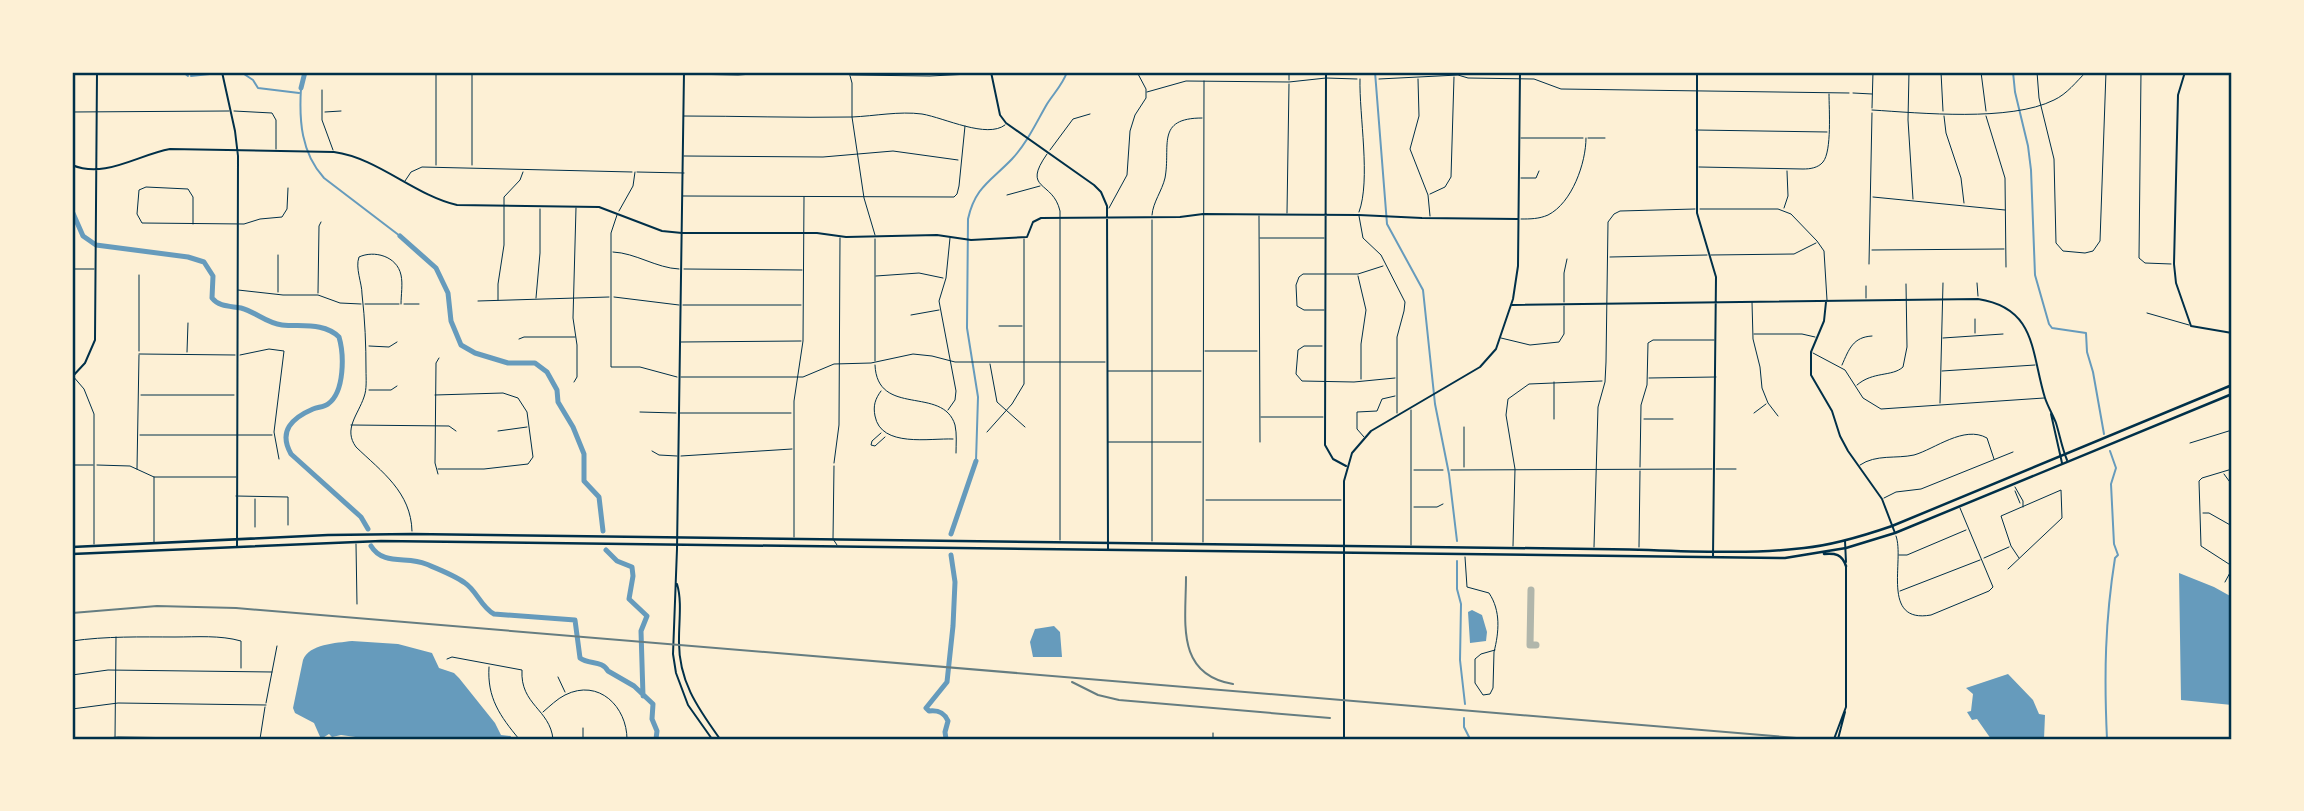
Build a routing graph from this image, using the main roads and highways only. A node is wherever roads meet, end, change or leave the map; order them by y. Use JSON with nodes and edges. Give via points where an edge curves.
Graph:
{"nodes":[{"id":1,"x":2232,"y":385,"type":"edge"},
{"id":2,"x":2232,"y":394,"type":"edge"},
{"id":3,"x":897,"y":540,"type":"junction"},
{"id":4,"x":72,"y":547,"type":"edge"},
{"id":5,"x":897,"y":548,"type":"junction"},
{"id":6,"x":72,"y":554,"type":"edge"},
{"id":7,"x":1813,"y":555,"type":"junction"},
{"id":8,"x":1846,"y":566,"type":"road end"}],
"edges":[{"from":1,"to":3,"type":"main road","via":[[1892,526],[1802,549]]},
{"from":2,"to":7,"type":"main road","via":[[2015,487],[1895,533]]},
{"from":3,"to":4,"type":"main road","via":[[412,534]]},
{"from":3,"to":5,"type":"main road"},
{"from":5,"to":6,"type":"main road","via":[[356,542]]},
{"from":5,"to":7,"type":"main road","via":[[1775,559]]},
{"from":7,"to":8,"type":"main road","via":[[1837,554]]}]}
